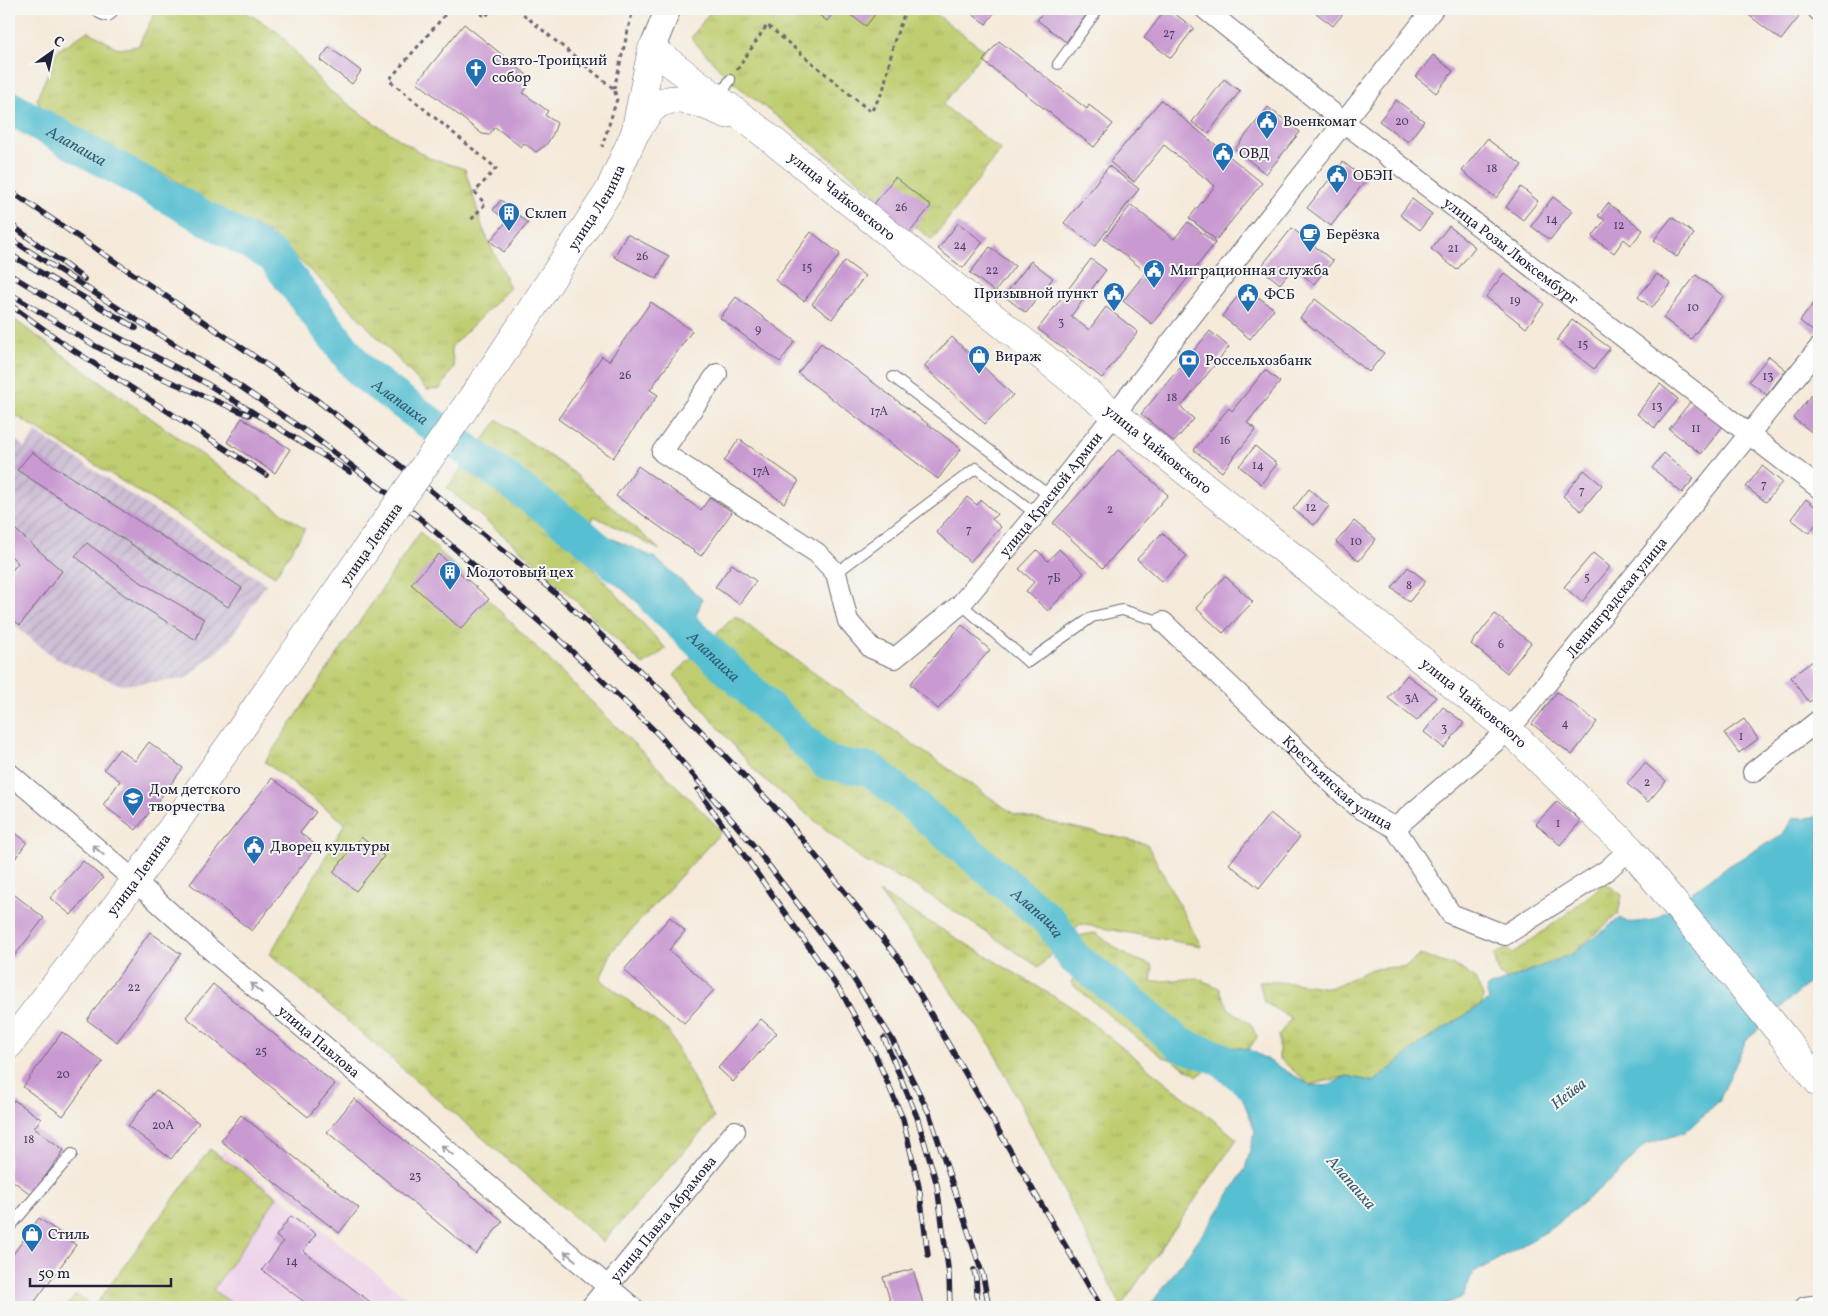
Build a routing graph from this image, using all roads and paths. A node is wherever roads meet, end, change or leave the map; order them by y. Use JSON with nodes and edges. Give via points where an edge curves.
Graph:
{"nodes":[{"id":1,"x":44,"y":9,"type":"edge"},
{"id":2,"x":58,"y":9,"type":"edge"},
{"id":3,"x":450,"y":9,"type":"edge"},
{"id":4,"x":474,"y":9,"type":"edge"},
{"id":5,"x":492,"y":9,"type":"edge"},
{"id":6,"x":517,"y":9,"type":"edge"},
{"id":7,"x":633,"y":9,"type":"edge"},
{"id":8,"x":668,"y":9,"type":"edge"},
{"id":9,"x":906,"y":9,"type":"edge"},
{"id":10,"x":1098,"y":9,"type":"edge"},
{"id":11,"x":1205,"y":9,"type":"edge"},
{"id":12,"x":1433,"y":9,"type":"edge"},
{"id":13,"x":652,"y":49,"type":"junction"},
{"id":14,"x":1058,"y":64,"type":"dead end"},
{"id":15,"x":614,"y":89,"type":"junction"},
{"id":16,"x":724,"y":90,"type":"junction"},
{"id":17,"x":1345,"y":123,"type":"junction"},
{"id":18,"x":757,"y":128,"type":"junction"},
{"id":19,"x":635,"y":133,"type":"junction"},
{"id":20,"x":600,"y":152,"type":"dead end"},
{"id":21,"x":471,"y":220,"type":"dead end"},
{"id":22,"x":1819,"y":348,"type":"edge"},
{"id":23,"x":717,"y":374,"type":"dead end"},
{"id":24,"x":893,"y":377,"type":"dead end"},
{"id":25,"x":1114,"y":414,"type":"junction"},
{"id":26,"x":1749,"y":433,"type":"junction"},
{"id":27,"x":1819,"y":488,"type":"edge"},
{"id":28,"x":1050,"y":496,"type":"junction"},
{"id":29,"x":1036,"y":514,"type":"junction"},
{"id":30,"x":836,"y":573,"type":"junction"},
{"id":31,"x":961,"y":604,"type":"junction"},
{"id":32,"x":1163,"y":622,"type":"joint"},
{"id":33,"x":1819,"y":720,"type":"edge"},
{"id":34,"x":1509,"y":730,"type":"junction"},
{"id":35,"x":1753,"y":772,"type":"dead end"},
{"id":36,"x":9,"y":773,"type":"edge"},
{"id":37,"x":1395,"y":828,"type":"junction"},
{"id":38,"x":1630,"y":849,"type":"junction"},
{"id":39,"x":135,"y":882,"type":"junction"},
{"id":40,"x":9,"y":1045,"type":"edge"},
{"id":41,"x":1819,"y":1083,"type":"edge"},
{"id":42,"x":735,"y":1131,"type":"dead end"},
{"id":43,"x":72,"y":1154,"type":"dead end"},
{"id":44,"x":9,"y":1228,"type":"edge"},
{"id":45,"x":608,"y":1287,"type":"junction"},
{"id":46,"x":1819,"y":1305,"type":"edge"},
{"id":47,"x":592,"y":1307,"type":"edge"},
{"id":48,"x":632,"y":1307,"type":"edge"},
{"id":49,"x":1805,"y":1307,"type":"edge"}],
"edges":[{"from":1,"to":2,"type":"path"},
{"from":3,"to":21,"type":"path","via":[[389,80],[496,168],[475,192],[485,204]]},
{"from":4,"to":5,"type":"path","via":[[485,17]]},
{"from":6,"to":15,"type":"path"},
{"from":7,"to":15,"type":"path"},
{"from":8,"to":13,"type":"street","name":"улица Ленина"},
{"from":9,"to":16,"type":"path","via":[[894,42],[883,90],[871,112],[767,25]]},
{"from":10,"to":14,"type":"lane"},
{"from":11,"to":17,"type":"street","name":"улица Розы Люксембург"},
{"from":12,"to":17,"type":"street","name":"улица Красной Армии"},
{"from":13,"to":16,"type":"main road","name":"улица Чайковского"},
{"from":13,"to":19,"type":"main road","name":"улица Ленина"},
{"from":15,"to":20,"type":"path","via":[[617,100]]},
{"from":16,"to":18,"type":"main road","name":"улица Чайковского"},
{"from":17,"to":25,"type":"street","name":"улица Красной Армии"},
{"from":17,"to":26,"type":"street","name":"улица Розы Люксембург"},
{"from":18,"to":19,"type":"main road","via":[[708,106],[667,99],[652,109]]},
{"from":18,"to":25,"type":"main road","name":"улица Чайковского"},
{"from":19,"to":39,"type":"main road","name":"улица Ленина","bridge":true,"via":[[609,191],[497,362]]},
{"from":22,"to":26,"type":"street","name":"Ленинградская улица"},
{"from":23,"to":30,"type":"street","via":[[662,452],[817,553]]},
{"from":24,"to":28,"type":"lane"},
{"from":25,"to":28,"type":"street","name":"улица Красной Армии"},
{"from":25,"to":34,"type":"main road","name":"улица Чайковского"},
{"from":26,"to":27,"type":"street","name":"улица Розы Люксембург"},
{"from":26,"to":34,"type":"street","name":"Ленинградская улица"},
{"from":28,"to":29,"type":"street","name":"улица Красной Армии"},
{"from":29,"to":30,"type":"lane","via":[[976,468]]},
{"from":29,"to":31,"type":"street","name":"улица Красной Армии"},
{"from":30,"to":31,"type":"street","name":"улица Красной Армии","via":[[848,621],[871,648],[895,658]]},
{"from":31,"to":32,"type":"lane","via":[[1028,662],[1092,617],[1122,610]]},
{"from":32,"to":37,"type":"street","name":"Крестьянская улица","via":[[1356,806]]},
{"from":33,"to":35,"type":"street"},
{"from":34,"to":37,"type":"street","name":"Ленинградская улица"},
{"from":34,"to":38,"type":"main road","name":"улица Чайковского"},
{"from":39,"to":36,"type":"street","name":"улица Павлова","one_way":true},
{"from":37,"to":38,"type":"street","name":"Крестьянская улица","via":[[1451,914],[1505,935],[1607,870]]},
{"from":38,"to":41,"type":"main road","name":"улица Чайковского"},
{"from":39,"to":40,"type":"main road","name":"улица Ленина"},
{"from":45,"to":39,"type":"street","name":"улица Павлова","one_way":true},
{"from":42,"to":45,"type":"street","name":"улица Павла Абрамова"},
{"from":43,"to":44,"type":"lane"},
{"from":45,"to":47,"type":"street","name":"улица Павла Абрамова"},
{"from":45,"to":48,"type":"street","name":"улица Павлова"},
{"from":46,"to":49,"type":"street"}]}
